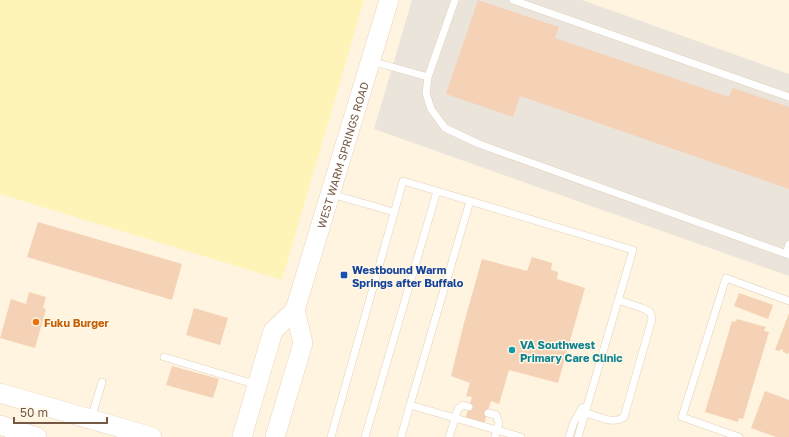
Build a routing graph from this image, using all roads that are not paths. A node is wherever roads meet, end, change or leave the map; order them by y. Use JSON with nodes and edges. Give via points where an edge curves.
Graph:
{"nodes":[{"id":1,"x":390,"y":0,"type":"edge"},
{"id":2,"x":455,"y":0,"type":"edge"},
{"id":3,"x":513,"y":0,"type":"edge"},
{"id":4,"x":371,"y":61,"type":"junction"},
{"id":5,"x":428,"y":77,"type":"junction"},
{"id":6,"x":789,"y":97,"type":"edge"},
{"id":7,"x":437,"y":191,"type":"junction"},
{"id":8,"x":332,"y":194,"type":"junction"},
{"id":9,"x":470,"y":201,"type":"junction"},
{"id":10,"x":394,"y":212,"type":"junction"},
{"id":11,"x":789,"y":244,"type":"edge"},
{"id":12,"x":787,"y":254,"type":"edge"},
{"id":13,"x":618,"y":300,"type":"junction"},
{"id":14,"x":789,"y":301,"type":"edge"},
{"id":15,"x":295,"y":310,"type":"junction"},
{"id":16,"x":164,"y":358,"type":"dead end"},
{"id":17,"x":102,"y":382,"type":"dead end"},
{"id":18,"x":257,"y":385,"type":"junction"},
{"id":19,"x":0,"y":393,"type":"edge"},
{"id":20,"x":38,"y":403,"type":"junction"},
{"id":21,"x":410,"y":405,"type":"junction"},
{"id":22,"x":0,"y":406,"type":"edge"},
{"id":23,"x":469,"y":407,"type":"dead end"},
{"id":24,"x":587,"y":410,"type":"junction"},
{"id":25,"x":488,"y":413,"type":"dead end"},
{"id":26,"x":455,"y":418,"type":"junction"},
{"id":27,"x":91,"y":419,"type":"junction"},
{"id":28,"x":0,"y":425,"type":"edge"},
{"id":29,"x":496,"y":434,"type":"edge"},
{"id":30,"x":37,"y":437,"type":"edge"},
{"id":31,"x":152,"y":437,"type":"edge"},
{"id":32,"x":242,"y":437,"type":"edge"},
{"id":33,"x":275,"y":437,"type":"edge"},
{"id":34,"x":330,"y":437,"type":"edge"},
{"id":35,"x":365,"y":437,"type":"edge"},
{"id":36,"x":401,"y":437,"type":"edge"},
{"id":37,"x":449,"y":437,"type":"edge"},
{"id":38,"x":521,"y":437,"type":"edge"},
{"id":39,"x":569,"y":437,"type":"edge"},
{"id":40,"x":578,"y":437,"type":"edge"},
{"id":41,"x":739,"y":437,"type":"edge"}],
"edges":[{"from":1,"to":4,"type":"main road","name":"WEST WARM SPRINGS ROAD"},
{"from":2,"to":5,"type":"lane"},
{"from":3,"to":6,"type":"lane"},
{"from":4,"to":5,"type":"lane"},
{"from":4,"to":8,"type":"main road","name":"WEST WARM SPRINGS ROAD"},
{"from":5,"to":12,"type":"lane","via":[[426,93],[431,109],[445,128],[479,144]]},
{"from":7,"to":9,"type":"lane"},
{"from":7,"to":10,"type":"lane","via":[[403,181]]},
{"from":7,"to":35,"type":"lane"},
{"from":8,"to":10,"type":"lane"},
{"from":8,"to":15,"type":"main road","name":"WEST WARM SPRINGS ROAD"},
{"from":9,"to":13,"type":"lane","via":[[633,250]]},
{"from":9,"to":21,"type":"lane"},
{"from":10,"to":34,"type":"lane"},
{"from":11,"to":12,"type":"lane"},
{"from":13,"to":24,"type":"lane"},
{"from":13,"to":24,"type":"lane","via":[[650,312],[652,319],[624,418],[619,421],[610,420]]},
{"from":14,"to":41,"type":"lane","via":[[726,278],[682,417]]},
{"from":15,"to":18,"type":"main road","name":"WEST WARM SPRINGS ROAD","via":[[273,331]]},
{"from":15,"to":33,"type":"main road","via":[[303,343]]},
{"from":16,"to":18,"type":"lane"},
{"from":17,"to":27,"type":"lane"},
{"from":18,"to":32,"type":"main road","name":"WEST WARM SPRINGS ROAD"},
{"from":19,"to":20,"type":"main road"},
{"from":20,"to":22,"type":"main road","via":[[23,412]]},
{"from":20,"to":27,"type":"main road"},
{"from":21,"to":26,"type":"lane"},
{"from":21,"to":36,"type":"lane"},
{"from":23,"to":26,"type":"lane","via":[[463,405],[458,409]]},
{"from":24,"to":39,"type":"lane","via":[[582,408]]},
{"from":24,"to":40,"type":"lane"},
{"from":25,"to":29,"type":"lane","via":[[496,415],[499,423]]},
{"from":26,"to":29,"type":"lane"},
{"from":26,"to":37,"type":"lane"},
{"from":27,"to":31,"type":"main road"},
{"from":28,"to":30,"type":"main road"},
{"from":29,"to":38,"type":"lane"}]}
